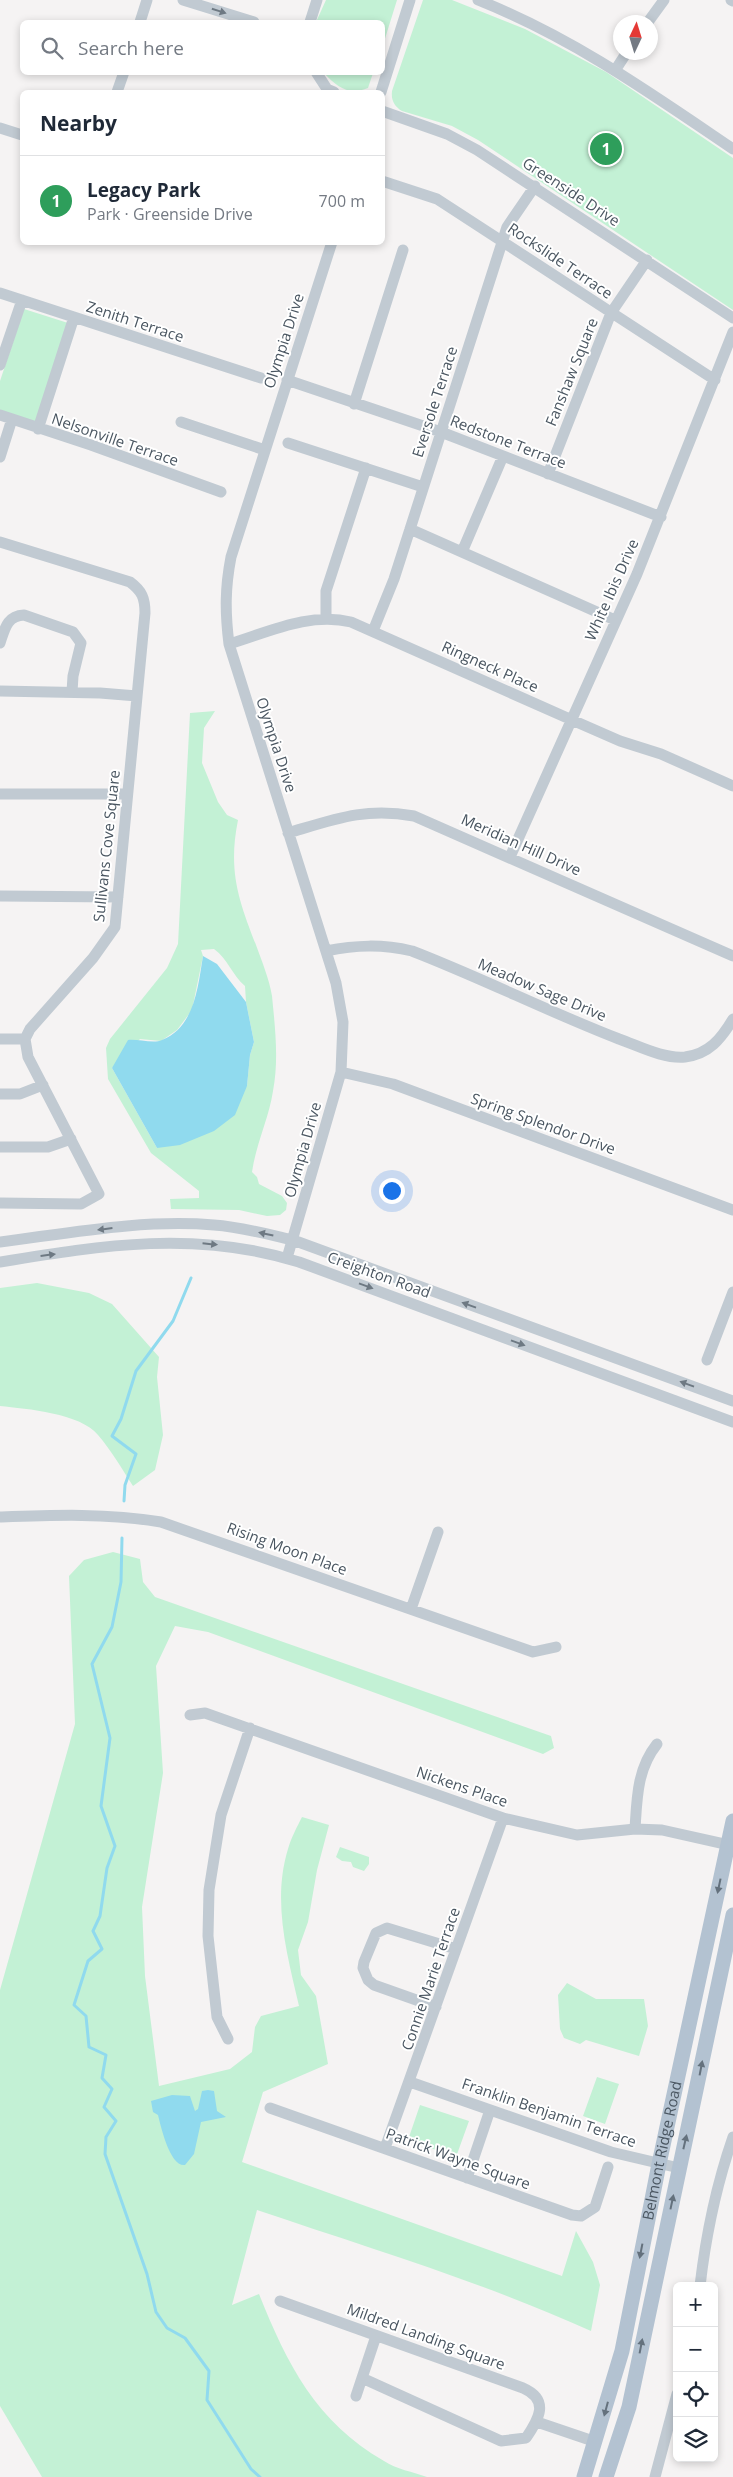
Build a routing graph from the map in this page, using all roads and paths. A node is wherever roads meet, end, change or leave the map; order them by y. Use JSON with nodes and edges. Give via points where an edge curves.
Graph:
{"nodes":[{"id":1,"x":147,"y":0,"type":"edge"},
{"id":2,"x":183,"y":0,"type":"edge"},
{"id":3,"x":317,"y":0,"type":"edge"},
{"id":4,"x":410,"y":0,"type":"edge"},
{"id":5,"x":478,"y":0,"type":"edge"},
{"id":6,"x":664,"y":0,"type":"edge"},
{"id":7,"x":653,"y":15,"type":"edge"},
{"id":8,"x":141,"y":20,"type":"edge"},
{"id":9,"x":248,"y":20,"type":"edge"},
{"id":10,"x":311,"y":20,"type":"edge"},
{"id":11,"x":622,"y":60,"type":"edge"},
{"id":12,"x":616,"y":69,"type":"junction"},
{"id":13,"x":123,"y":75,"type":"edge"},
{"id":14,"x":318,"y":75,"type":"edge"},
{"id":15,"x":118,"y":90,"type":"edge"},
{"id":16,"x":329,"y":90,"type":"edge"},
{"id":17,"x":382,"y":90,"type":"edge"},
{"id":18,"x":385,"y":112,"type":"edge"},
{"id":19,"x":0,"y":128,"type":"edge"},
{"id":20,"x":20,"y":135,"type":"edge"},
{"id":21,"x":733,"y":149,"type":"edge"},
{"id":22,"x":385,"y":182,"type":"edge"},
{"id":23,"x":535,"y":186,"type":"junction"},
{"id":24,"x":502,"y":241,"type":"junction"},
{"id":25,"x":331,"y":245,"type":"edge"},
{"id":26,"x":404,"y":250,"type":"dead end"},
{"id":27,"x":647,"y":260,"type":"junction"},
{"id":28,"x":0,"y":293,"type":"edge"},
{"id":29,"x":22,"y":300,"type":"junction"},
{"id":30,"x":611,"y":313,"type":"junction"},
{"id":31,"x":74,"y":317,"type":"junction"},
{"id":32,"x":733,"y":318,"type":"edge"},
{"id":33,"x":733,"y":332,"type":"edge"},
{"id":34,"x":0,"y":365,"type":"edge"},
{"id":35,"x":261,"y":378,"type":"dead end"},
{"id":36,"x":287,"y":380,"type":"junction"},
{"id":37,"x":714,"y":380,"type":"junction"},
{"id":38,"x":354,"y":404,"type":"junction"},
{"id":39,"x":0,"y":415,"type":"edge"},
{"id":40,"x":12,"y":419,"type":"junction"},
{"id":41,"x":181,"y":422,"type":"dead end"},
{"id":42,"x":38,"y":429,"type":"junction"},
{"id":43,"x":441,"y":432,"type":"junction"},
{"id":44,"x":288,"y":443,"type":"dead end"},
{"id":45,"x":265,"y":450,"type":"junction"},
{"id":46,"x":503,"y":456,"type":"junction"},
{"id":47,"x":0,"y":457,"type":"edge"},
{"id":48,"x":366,"y":468,"type":"junction"},
{"id":49,"x":548,"y":474,"type":"junction"},
{"id":50,"x":422,"y":487,"type":"junction"},
{"id":51,"x":221,"y":492,"type":"dead end"},
{"id":52,"x":660,"y":517,"type":"junction"},
{"id":53,"x":410,"y":529,"type":"junction"},
{"id":54,"x":0,"y":542,"type":"edge"},
{"id":55,"x":462,"y":552,"type":"junction"},
{"id":56,"x":326,"y":619,"type":"junction"},
{"id":57,"x":615,"y":620,"type":"junction"},
{"id":58,"x":373,"y":631,"type":"junction"},
{"id":59,"x":0,"y":643,"type":"edge"},
{"id":60,"x":230,"y":644,"type":"junction"},
{"id":61,"x":0,"y":692,"type":"edge"},
{"id":62,"x":72,"y":692,"type":"junction"},
{"id":63,"x":137,"y":696,"type":"junction"},
{"id":64,"x":572,"y":720,"type":"junction"},
{"id":65,"x":733,"y":786,"type":"edge"},
{"id":66,"x":0,"y":794,"type":"edge"},
{"id":67,"x":128,"y":794,"type":"junction"},
{"id":68,"x":288,"y":833,"type":"junction"},
{"id":69,"x":510,"y":857,"type":"junction"},
{"id":70,"x":0,"y":896,"type":"edge"},
{"id":71,"x":118,"y":897,"type":"junction"},
{"id":72,"x":326,"y":951,"type":"junction"},
{"id":73,"x":733,"y":956,"type":"edge"},
{"id":74,"x":733,"y":1019,"type":"edge"},
{"id":75,"x":0,"y":1039,"type":"edge"},
{"id":76,"x":25,"y":1039,"type":"junction"},
{"id":77,"x":342,"y":1072,"type":"junction"},
{"id":78,"x":43,"y":1085,"type":"junction"},
{"id":79,"x":0,"y":1094,"type":"edge"},
{"id":80,"x":71,"y":1139,"type":"junction"},
{"id":81,"x":0,"y":1147,"type":"edge"},
{"id":82,"x":0,"y":1203,"type":"edge"},
{"id":83,"x":733,"y":1210,"type":"edge"},
{"id":84,"x":293,"y":1240,"type":"junction"},
{"id":85,"x":0,"y":1242,"type":"edge"},
{"id":86,"x":287,"y":1258,"type":"junction"},
{"id":87,"x":0,"y":1262,"type":"edge"},
{"id":88,"x":733,"y":1292,"type":"edge"},
{"id":89,"x":707,"y":1360,"type":"dead end"},
{"id":90,"x":733,"y":1401,"type":"edge"},
{"id":91,"x":733,"y":1422,"type":"edge"},
{"id":92,"x":0,"y":1517,"type":"edge"},
{"id":93,"x":438,"y":1532,"type":"dead end"},
{"id":94,"x":411,"y":1609,"type":"junction"},
{"id":95,"x":556,"y":1646,"type":"dead end"},
{"id":96,"x":190,"y":1715,"type":"dead end"},
{"id":97,"x":250,"y":1728,"type":"junction"},
{"id":98,"x":657,"y":1744,"type":"dead end"},
{"id":99,"x":503,"y":1818,"type":"junction"},
{"id":100,"x":733,"y":1821,"type":"edge"},
{"id":101,"x":635,"y":1829,"type":"junction"},
{"id":102,"x":731,"y":1845,"type":"edge"},
{"id":103,"x":733,"y":1915,"type":"edge"},
{"id":104,"x":456,"y":1949,"type":"junction"},
{"id":105,"x":436,"y":2007,"type":"junction"},
{"id":106,"x":228,"y":2039,"type":"dead end"},
{"id":107,"x":410,"y":2082,"type":"junction"},
{"id":108,"x":270,"y":2108,"type":"dead end"},
{"id":109,"x":490,"y":2110,"type":"junction"},
{"id":110,"x":733,"y":2137,"type":"edge"},
{"id":111,"x":386,"y":2148,"type":"junction"},
{"id":112,"x":659,"y":2164,"type":"junction"},
{"id":113,"x":608,"y":2167,"type":"dead end"},
{"id":114,"x":679,"y":2168,"type":"junction"},
{"id":115,"x":467,"y":2178,"type":"junction"},
{"id":116,"x":700,"y":2282,"type":"edge"},
{"id":117,"x":280,"y":2301,"type":"dead end"},
{"id":118,"x":376,"y":2336,"type":"junction"},
{"id":119,"x":362,"y":2378,"type":"junction"},
{"id":120,"x":356,"y":2396,"type":"dead end"},
{"id":121,"x":673,"y":2409,"type":"edge"},
{"id":122,"x":537,"y":2422,"type":"junction"},
{"id":123,"x":596,"y":2442,"type":"junction"},
{"id":124,"x":584,"y":2477,"type":"edge"},
{"id":125,"x":606,"y":2477,"type":"edge"},
{"id":126,"x":655,"y":2477,"type":"edge"}],
"edges":[{"from":1,"to":8,"type":"street"},
{"from":2,"to":9,"type":"street","one_way":true},
{"from":3,"to":10,"type":"street"},
{"from":4,"to":17,"type":"street"},
{"from":5,"to":12,"type":"street","via":[[545,29]]},
{"from":6,"to":7,"type":"street"},
{"from":11,"to":12,"type":"street"},
{"from":12,"to":21,"type":"street"},
{"from":13,"to":15,"type":"street"},
{"from":14,"to":16,"type":"street"},
{"from":18,"to":23,"type":"street","name":"Greenside Drive","via":[[447,134]]},
{"from":19,"to":20,"type":"street"},
{"from":22,"to":24,"type":"street","name":"Rockslide Terrace","via":[[437,199]]},
{"from":23,"to":24,"type":"street","name":"Eversole Terrace","via":[[507,227]]},
{"from":23,"to":27,"type":"street","name":"Greenside Drive"},
{"from":24,"to":30,"type":"street","name":"Rockslide Terrace"},
{"from":24,"to":43,"type":"street","name":"Eversole Terrace"},
{"from":25,"to":36,"type":"street","name":"Olympia Drive"},
{"from":26,"to":38,"type":"street"},
{"from":27,"to":30,"type":"street","name":"Fanshaw Square"},
{"from":27,"to":32,"type":"street","name":"Greenside Drive"},
{"from":28,"to":29,"type":"street","name":"Zenith Terrace"},
{"from":29,"to":31,"type":"street","name":"Zenith Terrace"},
{"from":29,"to":34,"type":"street"},
{"from":30,"to":37,"type":"street","name":"Rockslide Terrace"},
{"from":30,"to":49,"type":"street","name":"Fanshaw Square"},
{"from":31,"to":35,"type":"street","name":"Zenith Terrace"},
{"from":31,"to":42,"type":"street"},
{"from":33,"to":37,"type":"street","name":"White Ibis Drive"},
{"from":36,"to":38,"type":"street","name":"Redstone Terrace"},
{"from":36,"to":45,"type":"street","name":"Olympia Drive"},
{"from":37,"to":52,"type":"street","name":"White Ibis Drive"},
{"from":38,"to":43,"type":"street","name":"Redstone Terrace"},
{"from":39,"to":40,"type":"street","name":"Nelsonville Terrace"},
{"from":40,"to":42,"type":"street","name":"Nelsonville Terrace"},
{"from":40,"to":47,"type":"street"},
{"from":41,"to":45,"type":"street"},
{"from":42,"to":51,"type":"street","name":"Nelsonville Terrace"},
{"from":43,"to":46,"type":"street","name":"Redstone Terrace"},
{"from":43,"to":50,"type":"street","name":"Eversole Terrace"},
{"from":44,"to":48,"type":"street"},
{"from":45,"to":60,"type":"street","name":"Olympia Drive","via":[[231,557],[225,588]]},
{"from":46,"to":49,"type":"street","name":"Redstone Terrace"},
{"from":46,"to":55,"type":"street"},
{"from":48,"to":50,"type":"street"},
{"from":48,"to":56,"type":"street","via":[[326,591]]},
{"from":49,"to":52,"type":"street","name":"Redstone Terrace"},
{"from":50,"to":53,"type":"street","name":"Eversole Terrace"},
{"from":52,"to":57,"type":"street","name":"White Ibis Drive"},
{"from":53,"to":55,"type":"street"},
{"from":53,"to":58,"type":"street","name":"Eversole Terrace"},
{"from":54,"to":63,"type":"street","name":"Sullivans Cove Square","via":[[130,582],[139,589],[145,600],[145,613]]},
{"from":55,"to":57,"type":"street"},
{"from":56,"to":58,"type":"street","name":"Ringneck Place","via":[[350,622]]},
{"from":56,"to":60,"type":"street","name":"Ringneck Place","via":[[304,621]]},
{"from":57,"to":64,"type":"street","name":"White Ibis Drive"},
{"from":58,"to":64,"type":"street","name":"Ringneck Place"},
{"from":59,"to":62,"type":"street","via":[[6,625],[16,616],[24,615],[73,632],[81,643]]},
{"from":60,"to":68,"type":"street","name":"Olympia Drive"},
{"from":61,"to":62,"type":"street"},
{"from":62,"to":63,"type":"street"},
{"from":63,"to":67,"type":"street","name":"Sullivans Cove Square"},
{"from":64,"to":65,"type":"street","name":"Ringneck Place"},
{"from":64,"to":69,"type":"street","name":"White Ibis Drive"},
{"from":66,"to":67,"type":"street"},
{"from":67,"to":71,"type":"street","name":"Sullivans Cove Square"},
{"from":68,"to":69,"type":"street","name":"Meridian Hill Drive","via":[[360,813],[396,813],[435,824]]},
{"from":68,"to":72,"type":"street","name":"Olympia Drive"},
{"from":69,"to":73,"type":"street","name":"Meridian Hill Drive"},
{"from":70,"to":71,"type":"street"},
{"from":71,"to":76,"type":"street","name":"Sullivans Cove Square","via":[[115,926],[108,938],[30,1028]]},
{"from":72,"to":74,"type":"street","name":"Meadow Sage Drive","via":[[368,945],[412,951],[567,1019],[676,1057],[706,1051],[717,1043]]},
{"from":72,"to":77,"type":"street","name":"Olympia Drive","via":[[341,1002]]},
{"from":75,"to":76,"type":"street"},
{"from":76,"to":78,"type":"street","via":[[28,1057]]},
{"from":77,"to":83,"type":"street","name":"Spring Splendor Drive","via":[[393,1084]]},
{"from":77,"to":84,"type":"street","name":"Olympia Drive"},
{"from":78,"to":79,"type":"street","via":[[20,1094]]},
{"from":78,"to":80,"type":"street"},
{"from":80,"to":81,"type":"street","via":[[48,1147]]},
{"from":80,"to":82,"type":"street","via":[[100,1194],[81,1204]]},
{"from":84,"to":85,"type":"street","name":"Creighton Road","one_way":true,"via":[[215,1225],[180,1224],[122,1227]]},
{"from":84,"to":86,"type":"street","name":"Olympia Drive"},
{"from":90,"to":84,"type":"street","name":"Creighton Road","one_way":true},
{"from":87,"to":86,"type":"street","name":"Creighton Road","one_way":true,"via":[[124,1244],[185,1242],[240,1248]]},
{"from":86,"to":91,"type":"street","name":"Creighton Road","one_way":true},
{"from":88,"to":89,"type":"street"},
{"from":92,"to":94,"type":"street","name":"Rising Moon Place","via":[[82,1514],[161,1522]]},
{"from":93,"to":94,"type":"street"},
{"from":94,"to":95,"type":"street","name":"Rising Moon Place","via":[[533,1652]]},
{"from":96,"to":97,"type":"street","name":"Nickens Place","via":[[205,1713]]},
{"from":97,"to":99,"type":"street","name":"Nickens Place"},
{"from":97,"to":106,"type":"street","via":[[221,1815],[209,1890],[208,1936],[217,2016]]},
{"from":98,"to":101,"type":"street","via":[[647,1756],[638,1784]]},
{"from":99,"to":101,"type":"street","name":"Nickens Place","via":[[577,1835]]},
{"from":99,"to":104,"type":"street","name":"Connie Marie Terrace"},
{"from":100,"to":102,"type":"main road","name":"Belmont Ridge Road"},
{"from":101,"to":102,"type":"street","name":"Nickens Place","via":[[662,1830]]},
{"from":102,"to":112,"type":"main road","name":"Belmont Ridge Road","one_way":true},
{"from":114,"to":103,"type":"main road","name":"Belmont Ridge Road","one_way":true},
{"from":104,"to":105,"type":"street","name":"Connie Marie Terrace"},
{"from":104,"to":105,"type":"street","via":[[387,1928],[376,1933],[364,1962],[364,1974],[374,1985]]},
{"from":105,"to":107,"type":"street","name":"Connie Marie Terrace"},
{"from":107,"to":109,"type":"street","name":"Franklin Benjamin Terrace"},
{"from":107,"to":111,"type":"street","name":"Connie Marie Terrace"},
{"from":108,"to":111,"type":"street","name":"Patrick Wayne Square"},
{"from":109,"to":112,"type":"street","name":"Franklin Benjamin Terrace","via":[[611,2152]]},
{"from":109,"to":115,"type":"street"},
{"from":110,"to":116,"type":"street","via":[[714,2198]]},
{"from":111,"to":115,"type":"street","name":"Patrick Wayne Square"},
{"from":112,"to":114,"type":"street","name":"Franklin Benjamin Terrace"},
{"from":112,"to":123,"type":"main road","name":"Belmont Ridge Road","one_way":true,"via":[[622,2351]]},
{"from":113,"to":115,"type":"street","name":"Patrick Wayne Square","via":[[595,2206],[581,2216]]},
{"from":125,"to":114,"type":"main road","name":"Belmont Ridge Road","one_way":true,"via":[[629,2407]]},
{"from":117,"to":118,"type":"street","name":"Mildred Landing Square"},
{"from":118,"to":119,"type":"street"},
{"from":118,"to":122,"type":"street","name":"Mildred Landing Square","via":[[531,2391],[540,2405]]},
{"from":119,"to":120,"type":"street"},
{"from":119,"to":122,"type":"street","via":[[501,2441],[526,2438]]},
{"from":121,"to":126,"type":"street"},
{"from":122,"to":123,"type":"street"},
{"from":123,"to":124,"type":"main road","name":"Belmont Ridge Road"}]}
